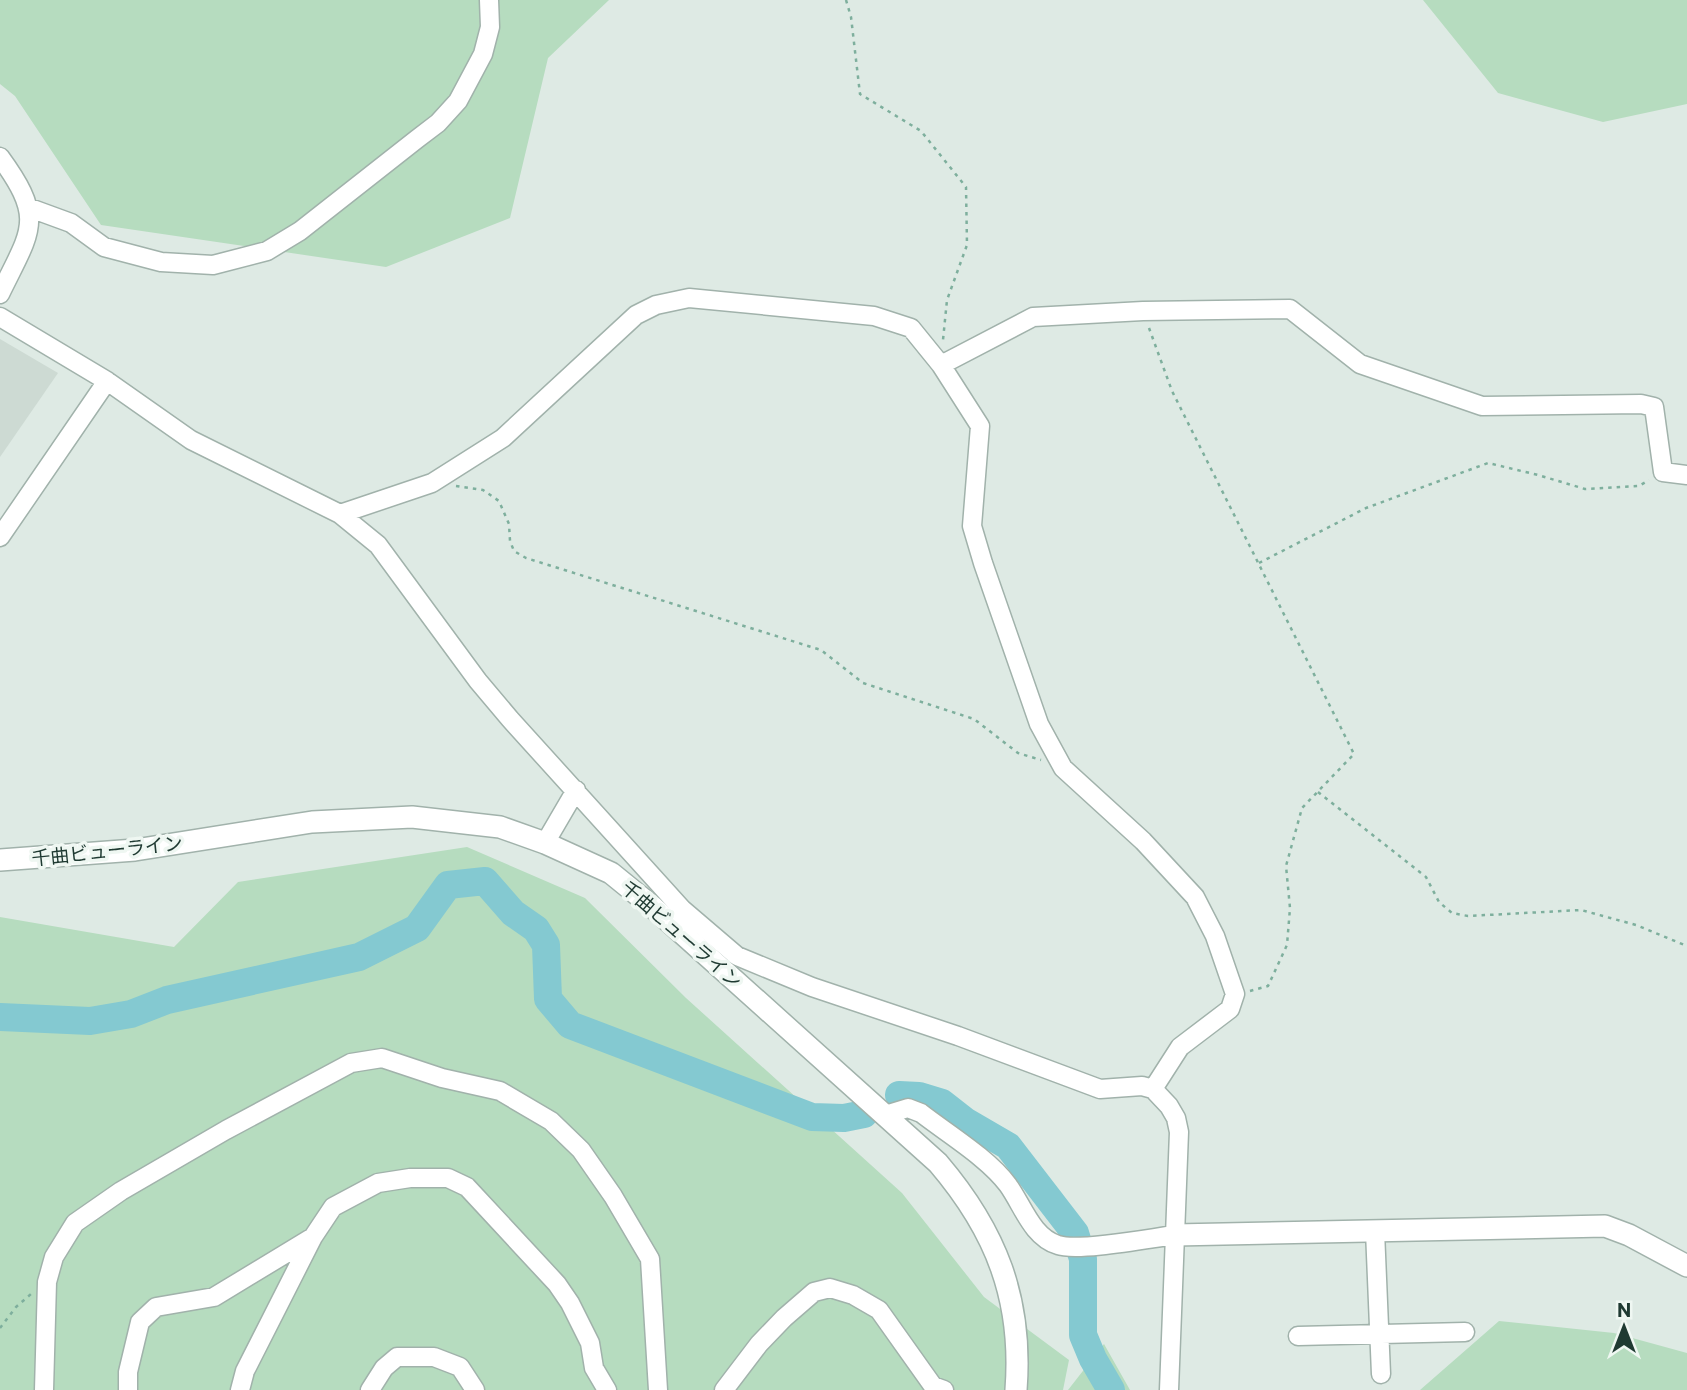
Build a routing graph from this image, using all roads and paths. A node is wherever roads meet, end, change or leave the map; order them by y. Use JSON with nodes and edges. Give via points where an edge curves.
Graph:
{"nodes":[{"id":1,"x":489,"y":0,"type":"edge"},
{"id":2,"x":846,"y":0,"type":"edge"},
{"id":3,"x":0,"y":156,"type":"edge"},
{"id":4,"x":30,"y":208,"type":"junction"},
{"id":5,"x":0,"y":294,"type":"edge"},
{"id":6,"x":1143,"y":311,"type":"junction"},
{"id":7,"x":0,"y":317,"type":"edge"},
{"id":8,"x":941,"y":365,"type":"junction"},
{"id":9,"x":107,"y":380,"type":"junction"},
{"id":10,"x":1663,"y":472,"type":"junction"},
{"id":11,"x":1687,"y":475,"type":"edge"},
{"id":12,"x":432,"y":483,"type":"junction"},
{"id":13,"x":340,"y":514,"type":"junction"},
{"id":14,"x":0,"y":537,"type":"edge"},
{"id":15,"x":1259,"y":563,"type":"junction"},
{"id":16,"x":1063,"y":768,"type":"junction"},
{"id":17,"x":576,"y":790,"type":"junction"},
{"id":18,"x":1318,"y":792,"type":"junction"},
{"id":19,"x":545,"y":843,"type":"junction"},
{"id":20,"x":0,"y":860,"type":"edge"},
{"id":21,"x":1687,"y":946,"type":"edge"},
{"id":22,"x":1235,"y":994,"type":"junction"},
{"id":23,"x":1153,"y":1090,"type":"junction"},
{"id":24,"x":885,"y":1115,"type":"junction"},
{"id":25,"x":1375,"y":1231,"type":"junction"},
{"id":26,"x":1175,"y":1235,"type":"junction"},
{"id":27,"x":313,"y":1237,"type":"junction"},
{"id":28,"x":1687,"y":1266,"type":"edge"},
{"id":29,"x":47,"y":1280,"type":"junction"},
{"id":30,"x":0,"y":1328,"type":"edge"},
{"id":31,"x":1465,"y":1332,"type":"dead end"},
{"id":32,"x":1379,"y":1335,"type":"junction"},
{"id":33,"x":1298,"y":1336,"type":"dead end"},
{"id":34,"x":1381,"y":1374,"type":"dead end"},
{"id":35,"x":44,"y":1390,"type":"edge"},
{"id":36,"x":128,"y":1390,"type":"edge"},
{"id":37,"x":240,"y":1390,"type":"edge"},
{"id":38,"x":370,"y":1390,"type":"edge"},
{"id":39,"x":475,"y":1390,"type":"edge"},
{"id":40,"x":607,"y":1390,"type":"edge"},
{"id":41,"x":658,"y":1390,"type":"edge"},
{"id":42,"x":724,"y":1390,"type":"edge"},
{"id":43,"x":944,"y":1390,"type":"edge"},
{"id":44,"x":1016,"y":1390,"type":"edge"},
{"id":45,"x":1169,"y":1390,"type":"edge"}],
"edges":[{"from":1,"to":4,"type":"street","via":[[490,27],[483,54],[458,101],[438,123],[300,231],[267,251],[213,265],[161,262],[104,247],[71,223]]},
{"from":2,"to":8,"type":"path","via":[[860,94],[921,131],[966,187],[967,245],[947,300]]},
{"from":3,"to":4,"type":"street"},
{"from":4,"to":5,"type":"street","via":[[30,232]]},
{"from":6,"to":8,"type":"street","via":[[1033,317]]},
{"from":6,"to":10,"type":"street","via":[[1290,309],[1360,364],[1482,407],[1654,407]]},
{"from":6,"to":15,"type":"path","via":[[1172,391]]},
{"from":7,"to":9,"type":"street"},
{"from":8,"to":12,"type":"street","via":[[911,328],[874,316],[689,298],[656,305],[636,315],[503,438]]},
{"from":8,"to":16,"type":"street","via":[[980,426],[972,526],[1039,724]]},
{"from":9,"to":13,"type":"street","via":[[191,440]]},
{"from":9,"to":14,"type":"street"},
{"from":10,"to":11,"type":"street"},
{"from":10,"to":15,"type":"path","via":[[1639,486],[1585,489],[1488,463],[1366,508]]},
{"from":12,"to":13,"type":"street"},
{"from":12,"to":16,"type":"path","via":[[483,490],[499,501],[514,551],[526,558],[821,650],[863,683],[974,719],[1018,753]]},
{"from":13,"to":17,"type":"street","via":[[378,545],[478,681]]},
{"from":15,"to":18,"type":"path","via":[[1354,754]]},
{"from":16,"to":22,"type":"street","via":[[1143,841],[1195,897],[1215,936]]},
{"from":17,"to":19,"type":"street"},
{"from":17,"to":23,"type":"street","via":[[682,909],[737,956],[1100,1089],[1142,1086]]},
{"from":18,"to":21,"type":"path","via":[[1426,877],[1439,902],[1452,913],[1581,909]]},
{"from":18,"to":22,"type":"path","via":[[1301,808],[1286,866],[1287,945],[1268,986]]},
{"from":19,"to":20,"type":"street","name":"千曲ビューライン","via":[[500,827],[453,820],[372,818],[312,822],[135,850]]},
{"from":19,"to":24,"type":"street","name":"千曲ビューライン","via":[[611,873]]},
{"from":22,"to":23,"type":"street","via":[[1230,1009],[1180,1047]]},
{"from":23,"to":26,"type":"street","via":[[1169,1106],[1180,1132]]},
{"from":24,"to":26,"type":"street","via":[[908,1108],[921,1113],[996,1172],[1043,1239],[1061,1247]]},
{"from":24,"to":44,"type":"street","name":"千曲ビューライン","via":[[938,1163],[963,1193],[994,1247],[1018,1345]]},
{"from":25,"to":26,"type":"street"},
{"from":25,"to":28,"type":"street","via":[[1605,1226]]},
{"from":25,"to":32,"type":"street"},
{"from":26,"to":45,"type":"street"},
{"from":27,"to":36,"type":"street","via":[[214,1297],[156,1307],[140,1322]]},
{"from":27,"to":37,"type":"street","via":[[245,1371]]},
{"from":27,"to":40,"type":"street","via":[[333,1207],[379,1183],[410,1178],[458,1182],[557,1284],[590,1343],[594,1368]]},
{"from":29,"to":30,"type":"path"},
{"from":29,"to":35,"type":"street"},
{"from":29,"to":41,"type":"street","via":[[54,1257],[75,1223],[121,1191],[351,1063],[382,1058],[500,1091],[551,1121],[581,1150],[650,1259]]},
{"from":31,"to":32,"type":"street"},
{"from":32,"to":33,"type":"street"},
{"from":32,"to":34,"type":"street"},
{"from":38,"to":39,"type":"street","via":[[397,1357],[435,1357],[460,1367]]},
{"from":42,"to":43,"type":"street","via":[[784,1318],[814,1292],[830,1288],[879,1310],[933,1386]]}]}
